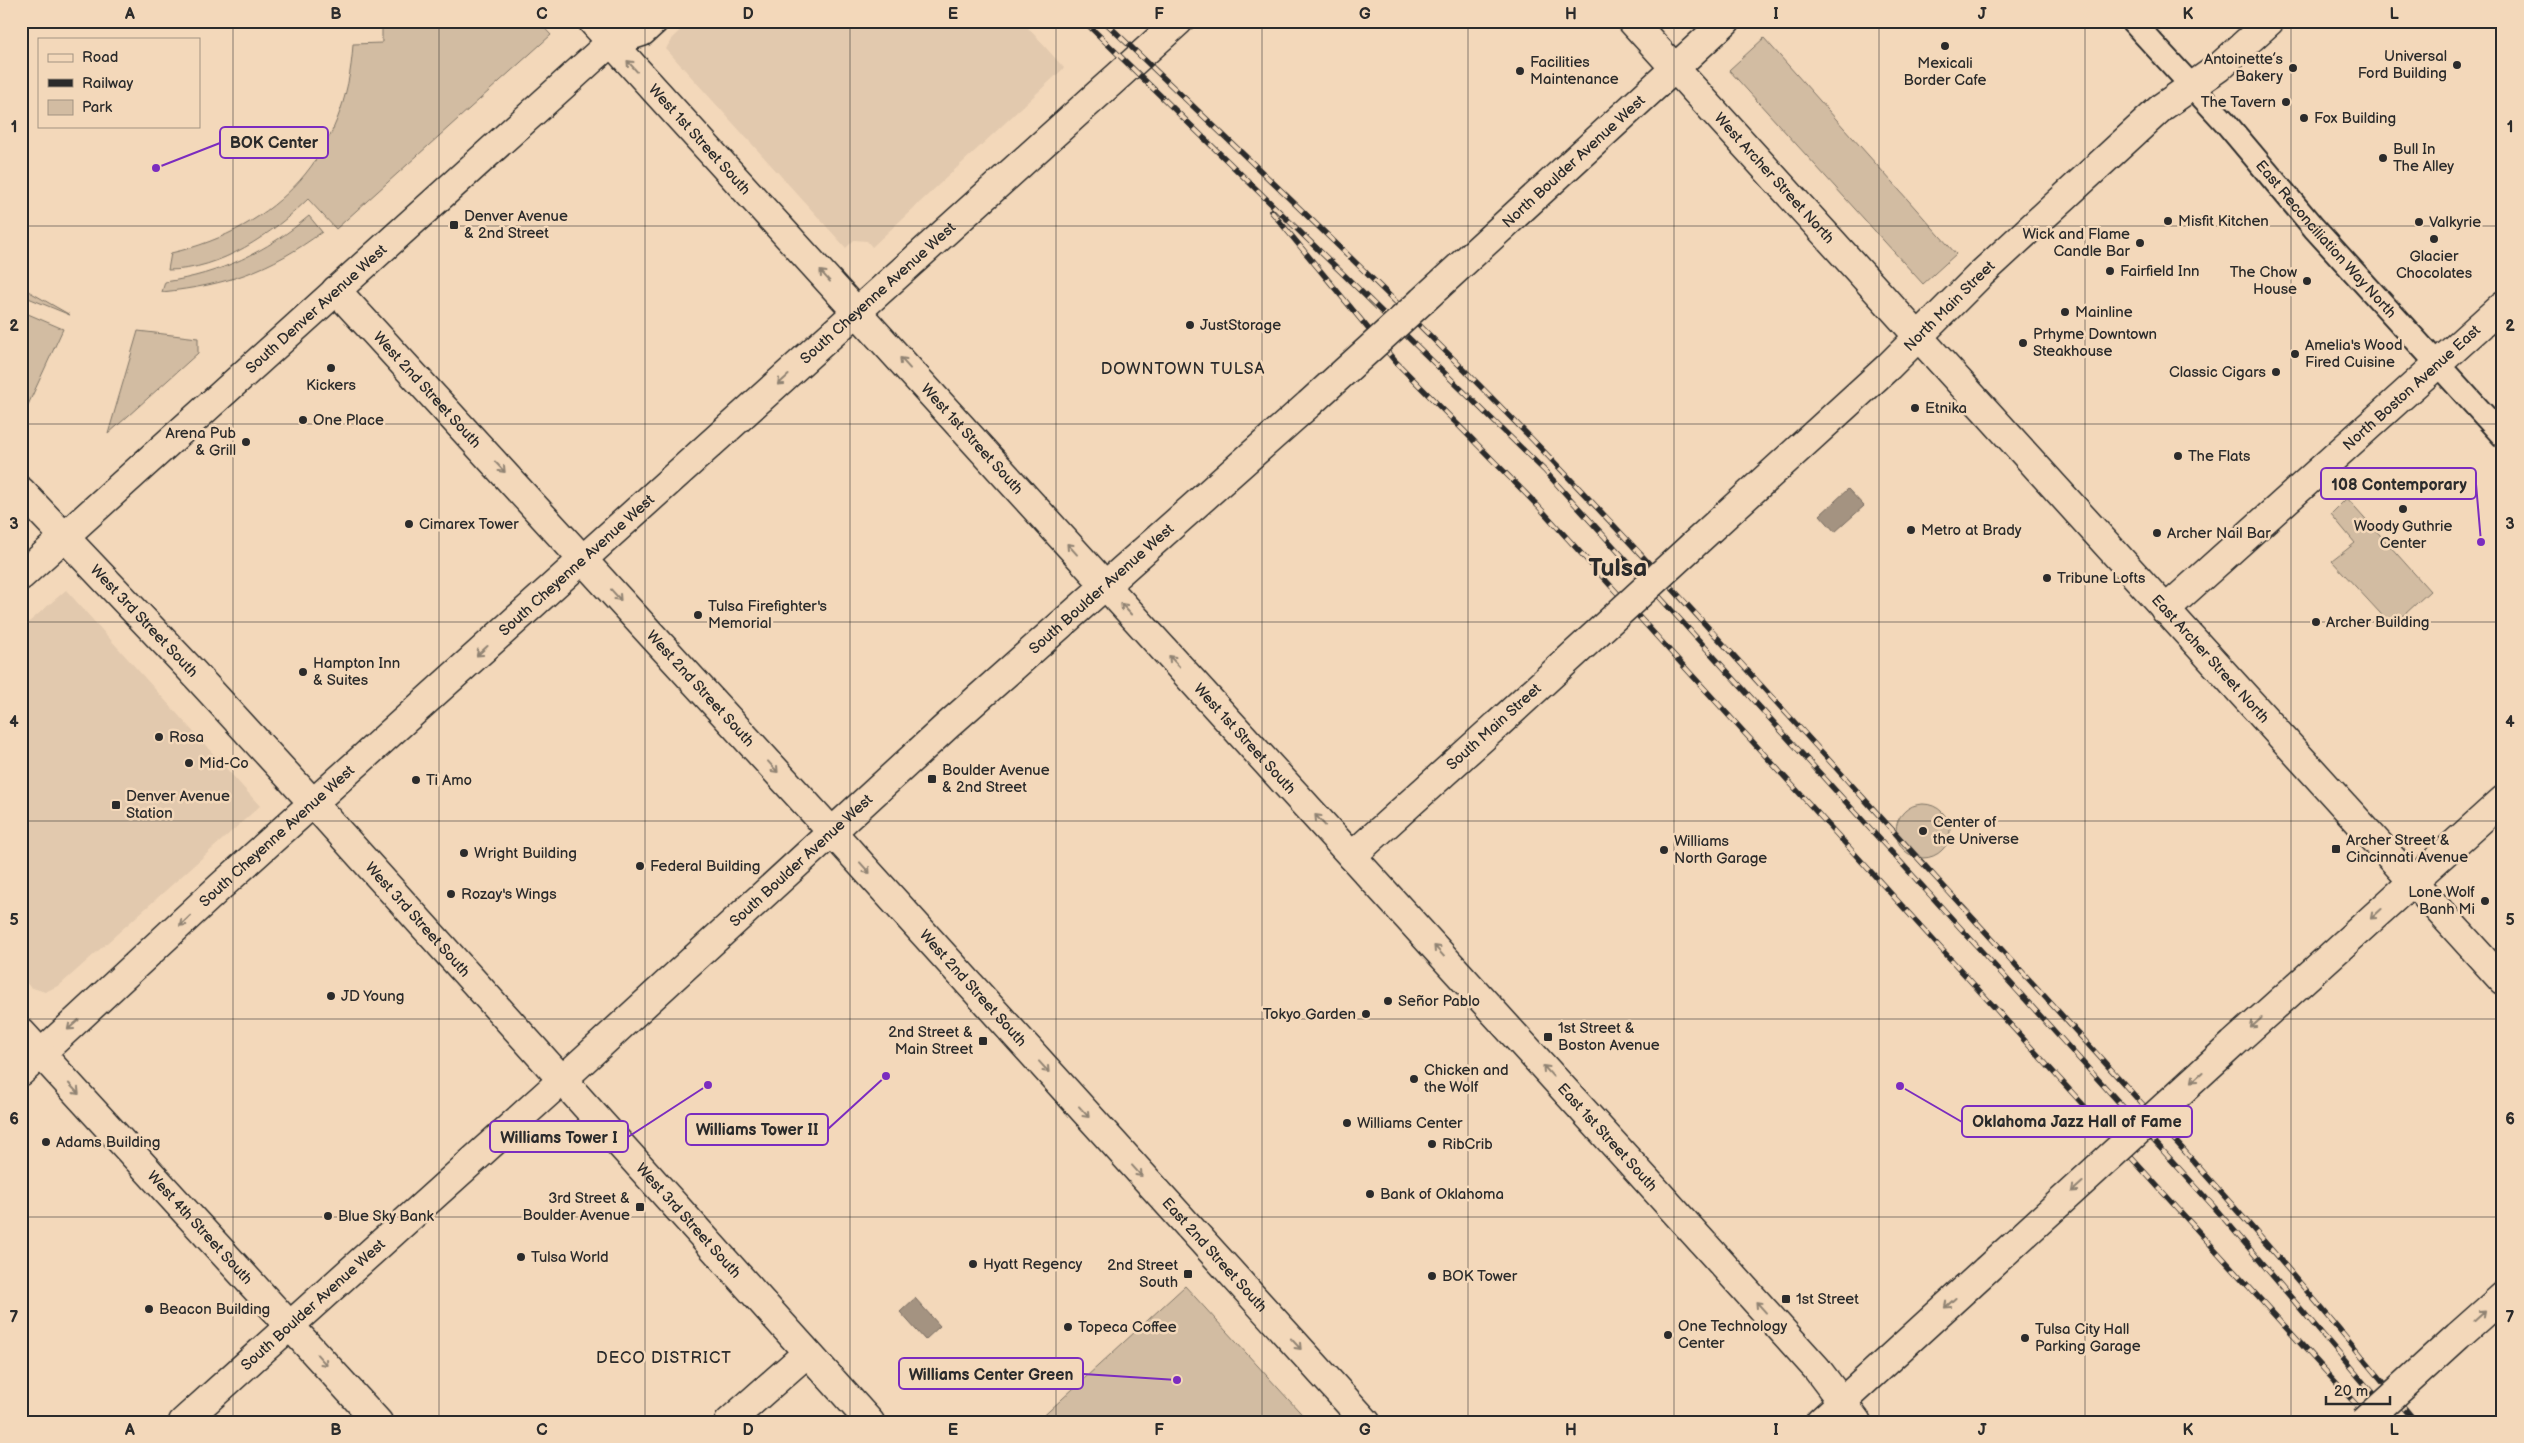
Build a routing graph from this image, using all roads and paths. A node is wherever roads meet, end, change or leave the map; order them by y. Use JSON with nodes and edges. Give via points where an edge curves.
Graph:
{"nodes":[{"id":1,"x":592,"y":21,"type":"edge"},
{"id":2,"x":654,"y":21,"type":"edge"},
{"id":3,"x":1179,"y":21,"type":"edge"},
{"id":4,"x":1632,"y":21,"type":"edge"},
{"id":5,"x":1726,"y":21,"type":"edge"},
{"id":6,"x":2132,"y":21,"type":"edge"},
{"id":7,"x":2270,"y":21,"type":"edge"},
{"id":8,"x":614,"y":32,"type":"edge"},
{"id":9,"x":1674,"y":68,"type":"junction"},
{"id":10,"x":2193,"y":87,"type":"junction"},
{"id":11,"x":336,"y":290,"type":"junction"},
{"id":12,"x":1422,"y":301,"type":"joint"},
{"id":13,"x":2503,"y":305,"type":"edge"},
{"id":14,"x":858,"y":312,"type":"junction"},
{"id":15,"x":1918,"y":336,"type":"junction"},
{"id":16,"x":2438,"y":364,"type":"junction"},
{"id":17,"x":2503,"y":436,"type":"edge"},
{"id":18,"x":21,"y":491,"type":"edge"},
{"id":19,"x":64,"y":538,"type":"junction"},
{"id":20,"x":583,"y":559,"type":"junction"},
{"id":21,"x":21,"y":576,"type":"edge"},
{"id":22,"x":1104,"y":585,"type":"junction"},
{"id":23,"x":1635,"y":598,"type":"joint"},
{"id":24,"x":2165,"y":610,"type":"junction"},
{"id":25,"x":2503,"y":800,"type":"edge"},
{"id":26,"x":313,"y":803,"type":"junction"},
{"id":27,"x":832,"y":832,"type":"junction"},
{"id":28,"x":1352,"y":856,"type":"junction"},
{"id":29,"x":2413,"y":881,"type":"junction"},
{"id":30,"x":2503,"y":981,"type":"edge"},
{"id":31,"x":21,"y":1032,"type":"edge"},
{"id":32,"x":41,"y":1053,"type":"junction"},
{"id":33,"x":21,"y":1072,"type":"edge"},
{"id":34,"x":562,"y":1081,"type":"junction"},
{"id":35,"x":1063,"y":1089,"type":"joint"},
{"id":36,"x":2503,"y":1296,"type":"edge"},
{"id":37,"x":290,"y":1324,"type":"junction"},
{"id":38,"x":807,"y":1353,"type":"junction"},
{"id":39,"x":1849,"y":1412,"type":"edge"},
{"id":40,"x":183,"y":1422,"type":"edge"},
{"id":41,"x":378,"y":1422,"type":"edge"},
{"id":42,"x":729,"y":1422,"type":"edge"},
{"id":43,"x":870,"y":1422,"type":"edge"},
{"id":44,"x":1366,"y":1422,"type":"edge"},
{"id":45,"x":1820,"y":1422,"type":"edge"},
{"id":46,"x":2364,"y":1422,"type":"edge"}],
"edges":[{"from":1,"to":8,"type":"main road","name":"West 1st Street South"},
{"from":2,"to":8,"type":"main road","name":"South Denver Avenue West","via":[[642,32]]},
{"from":3,"to":14,"type":"main road","name":"South Cheyenne Avenue West"},
{"from":4,"to":9,"type":"main road","name":"West Archer Street North"},
{"from":5,"to":9,"type":"main road","name":"North Boulder Avenue West"},
{"from":6,"to":10,"type":"street","name":"East Reconciliation Way North"},
{"from":7,"to":10,"type":"main road","name":"North Main Street"},
{"from":8,"to":11,"type":"main road","name":"South Denver Avenue West"},
{"from":14,"to":8,"type":"main road","name":"West 1st Street South","one_way":true},
{"from":9,"to":12,"type":"main road","name":"North Boulder Avenue West"},
{"from":9,"to":15,"type":"main road","name":"West Archer Street North"},
{"from":10,"to":15,"type":"main road","name":"North Main Street","via":[[2162,107]]},
{"from":10,"to":16,"type":"street","name":"East Reconciliation Way North","via":[[2314,228]]},
{"from":11,"to":19,"type":"main road","name":"South Denver Avenue West"},
{"from":11,"to":20,"type":"main road","name":"West 2nd Street South","one_way":true},
{"from":12,"to":22,"type":"main road","name":"South Boulder Avenue West","bridge":true},
{"from":13,"to":16,"type":"main road","name":"North Boston Avenue East"},
{"from":14,"to":20,"type":"main road","name":"South Cheyenne Avenue West","one_way":true},
{"from":22,"to":14,"type":"main road","name":"West 1st Street South","one_way":true},
{"from":15,"to":23,"type":"main road","name":"North Main Street","bridge":true,"via":[[1883,372]]},
{"from":15,"to":24,"type":"main road","name":"East Archer Street North"},
{"from":16,"to":17,"type":"street","name":"East Reconciliation Way North"},
{"from":16,"to":24,"type":"main road","name":"North Boston Avenue East"},
{"from":18,"to":19,"type":"main road","name":"West 3rd Street South"},
{"from":19,"to":21,"type":"main road","name":"South Denver Avenue West"},
{"from":19,"to":26,"type":"main road","name":"West 3rd Street South"},
{"from":20,"to":26,"type":"main road","name":"South Cheyenne Avenue West","one_way":true},
{"from":20,"to":27,"type":"main road","name":"West 2nd Street South","one_way":true},
{"from":22,"to":27,"type":"main road","name":"South Boulder Avenue West"},
{"from":28,"to":22,"type":"main road","name":"West 1st Street South","one_way":true},
{"from":23,"to":28,"type":"main road","name":"South Main Street","bridge":true},
{"from":24,"to":29,"type":"main road","name":"East Archer Street North"},
{"from":25,"to":29,"type":"main road"},
{"from":26,"to":32,"type":"main road","name":"South Cheyenne Avenue West","one_way":true},
{"from":26,"to":34,"type":"main road","name":"West 3rd Street South"},
{"from":27,"to":34,"type":"main road","name":"South Boulder Avenue West"},
{"from":27,"to":35,"type":"main road","name":"West 2nd Street South","one_way":true},
{"from":39,"to":28,"type":"main road","name":"East 1st Street South","one_way":true,"via":[[1817,1369]]},
{"from":29,"to":30,"type":"main road","name":"East Archer Street North"},
{"from":29,"to":39,"type":"main road","one_way":true,"bridge":true,"via":[[1986,1270]]},
{"from":31,"to":32,"type":"main road","name":"West 4th Street South"},
{"from":32,"to":33,"type":"main road","name":"South Cheyenne Avenue West"},
{"from":32,"to":37,"type":"main road","name":"West 4th Street South","one_way":true},
{"from":34,"to":37,"type":"main road","name":"South Boulder Avenue West"},
{"from":34,"to":38,"type":"main road","name":"West 3rd Street South"},
{"from":35,"to":44,"type":"main road","name":"East 2nd Street South","one_way":true},
{"from":46,"to":36,"type":"main road","one_way":true,"bridge":true},
{"from":37,"to":40,"type":"main road","name":"South Boulder Avenue West"},
{"from":37,"to":41,"type":"main road","name":"West 4th Street South","one_way":true},
{"from":38,"to":42,"type":"main road"},
{"from":38,"to":43,"type":"main road","name":"West 3rd Street South"},
{"from":39,"to":45,"type":"main road"}]}
